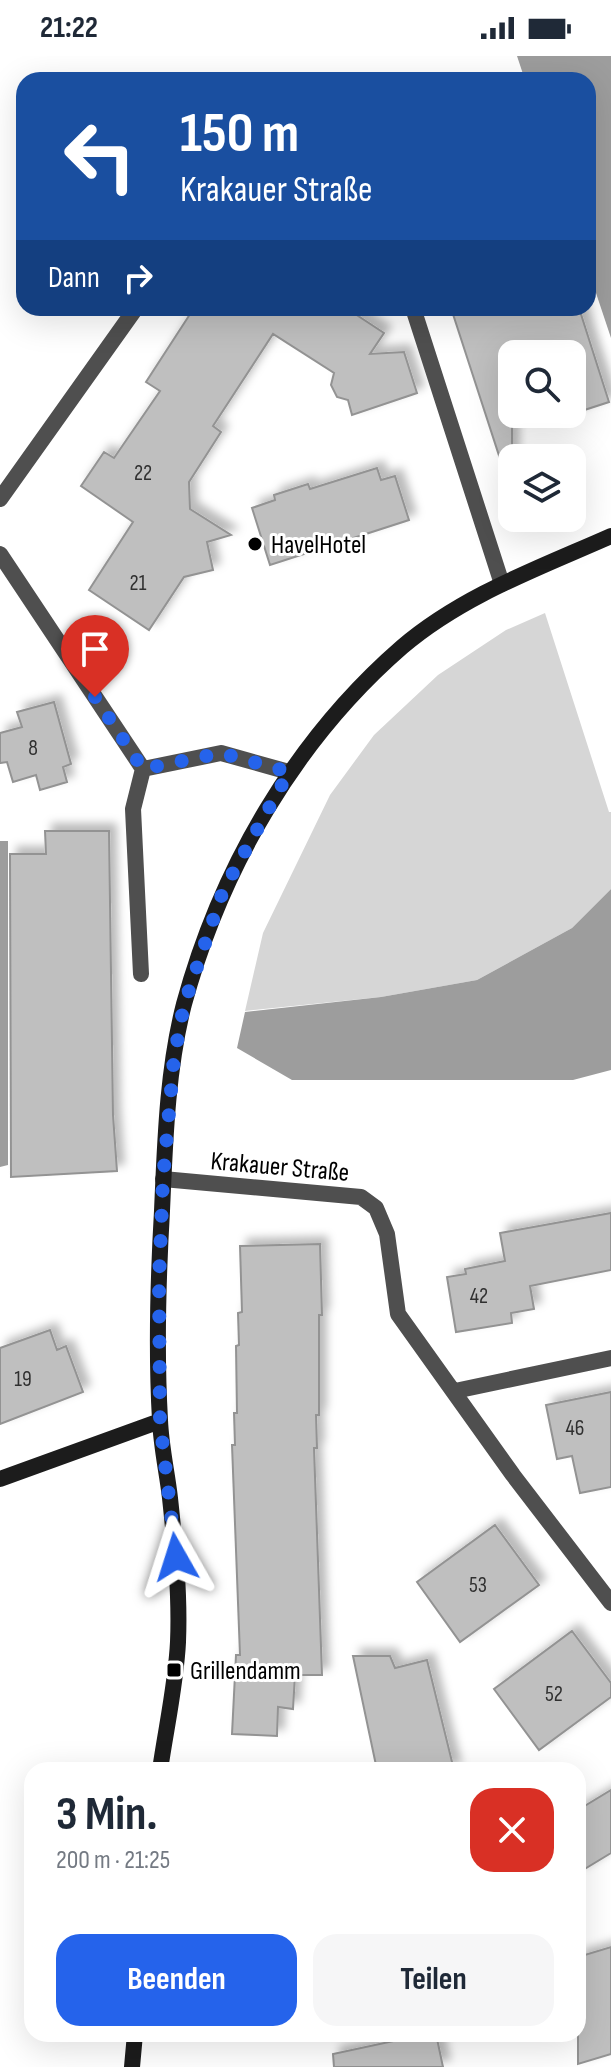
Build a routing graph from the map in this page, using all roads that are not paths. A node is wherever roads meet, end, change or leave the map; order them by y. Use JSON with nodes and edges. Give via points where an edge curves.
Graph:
{"nodes":[{"id":1,"x":130,"y":316,"type":"edge"},
{"id":2,"x":416,"y":316,"type":"edge"},
{"id":3,"x":0,"y":499,"type":"edge"},
{"id":4,"x":611,"y":536,"type":"edge"},
{"id":5,"x":0,"y":554,"type":"edge"},
{"id":6,"x":502,"y":584,"type":"junction"},
{"id":7,"x":143,"y":769,"type":"junction"},
{"id":8,"x":289,"y":772,"type":"junction"},
{"id":9,"x":141,"y":974,"type":"dead end"},
{"id":10,"x":163,"y":1179,"type":"junction"},
{"id":11,"x":611,"y":1358,"type":"edge"},
{"id":12,"x":455,"y":1391,"type":"junction"},
{"id":13,"x":160,"y":1421,"type":"junction"},
{"id":14,"x":0,"y":1479,"type":"edge"},
{"id":15,"x":611,"y":1603,"type":"edge"},
{"id":16,"x":161,"y":1762,"type":"edge"},
{"id":17,"x":134,"y":2042,"type":"edge"},
{"id":18,"x":132,"y":2067,"type":"edge"}],
"edges":[{"from":1,"to":3,"type":"street"},
{"from":2,"to":6,"type":"street"},
{"from":4,"to":6,"type":"main road"},
{"from":5,"to":7,"type":"street"},
{"from":6,"to":8,"type":"main road","via":[[403,646],[346,702]]},
{"from":7,"to":8,"type":"street","via":[[221,753]]},
{"from":7,"to":9,"type":"street","via":[[133,809]]},
{"from":8,"to":10,"type":"main road","via":[[223,891],[184,1005]]},
{"from":10,"to":12,"type":"street","name":"Krakauer Straße","via":[[361,1197],[376,1208],[387,1234],[398,1314]]},
{"from":10,"to":13,"type":"main road"},
{"from":11,"to":12,"type":"street"},
{"from":12,"to":15,"type":"street","name":"Krakauer Straße"},
{"from":13,"to":14,"type":"main road"},
{"from":13,"to":16,"type":"main road","via":[[176,1557],[178,1643]]},
{"from":17,"to":18,"type":"main road"}]}
